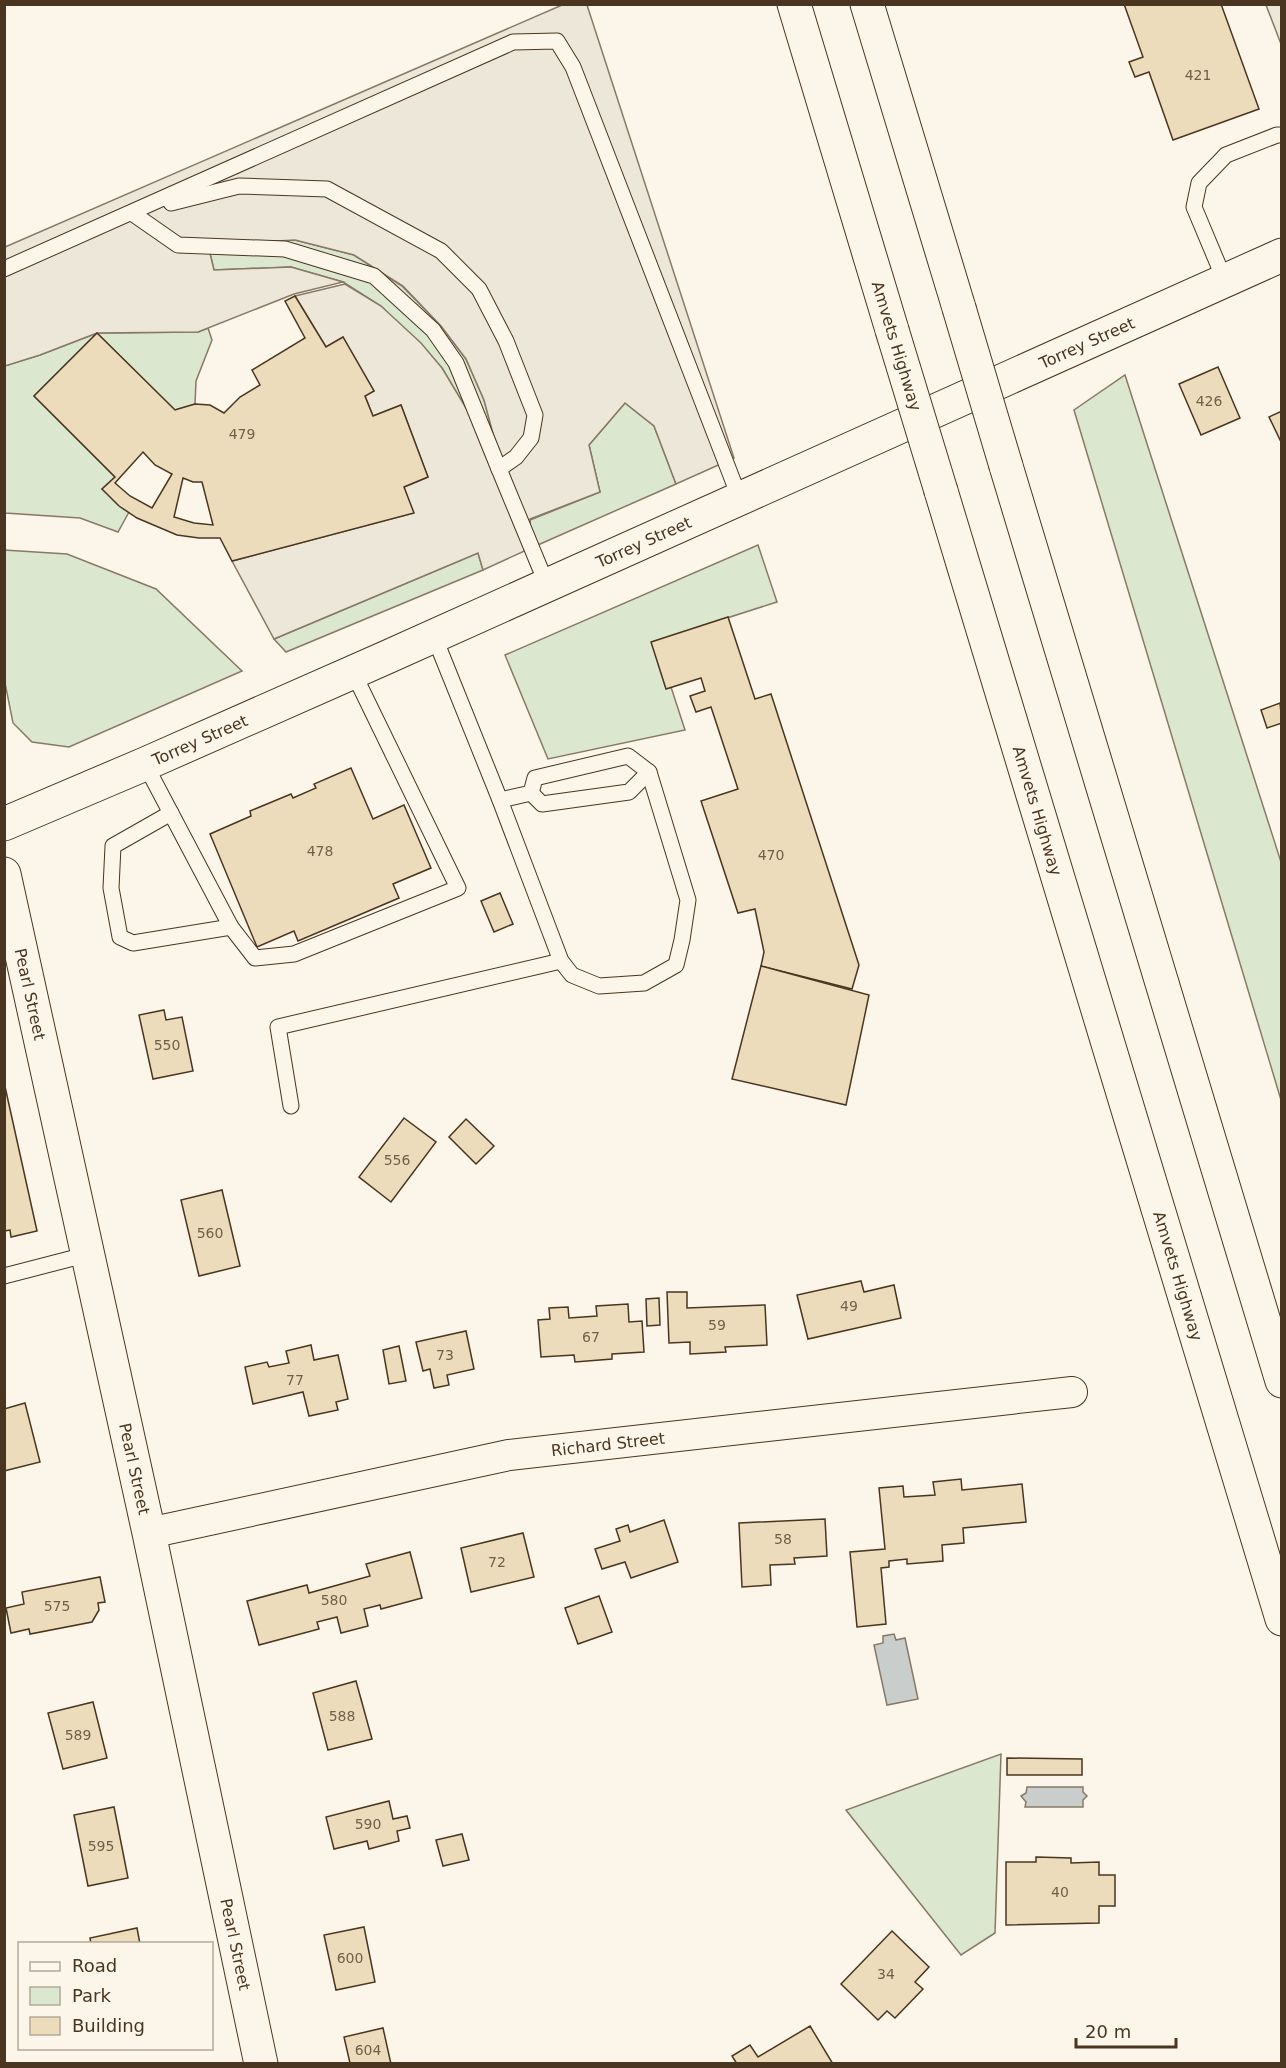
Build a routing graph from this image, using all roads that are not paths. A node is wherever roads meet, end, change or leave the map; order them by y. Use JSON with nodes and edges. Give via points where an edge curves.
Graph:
{"nodes":[{"id":1,"x":794,"y":4,"type":"edge"},
{"id":2,"x":867,"y":4,"type":"edge"},
{"id":3,"x":1281,"y":135,"type":"edge"},
{"id":4,"x":132,"y":213,"type":"junction"},
{"id":5,"x":1281,"y":255,"type":"edge"},
{"id":6,"x":4,"y":268,"type":"edge"},
{"id":7,"x":1225,"y":281,"type":"junction"},
{"id":8,"x":499,"y":469,"type":"junction"},
{"id":9,"x":740,"y":499,"type":"junction"},
{"id":10,"x":548,"y":585,"type":"junction"},
{"id":11,"x":434,"y":636,"type":"junction"},
{"id":12,"x":353,"y":672,"type":"junction"},
{"id":13,"x":145,"y":764,"type":"junction"},
{"id":14,"x":650,"y":772,"type":"junction"},
{"id":15,"x":531,"y":792,"type":"junction"},
{"id":16,"x":500,"y":800,"type":"junction"},
{"id":17,"x":171,"y":813,"type":"junction"},
{"id":18,"x":4,"y":824,"type":"edge"},
{"id":19,"x":4,"y":874,"type":"edge"},
{"id":20,"x":231,"y":927,"type":"junction"},
{"id":21,"x":561,"y":961,"type":"junction"},
{"id":22,"x":291,"y":1106,"type":"dead end"},
{"id":23,"x":89,"y":1254,"type":"junction"},
{"id":24,"x":4,"y":1276,"type":"edge"},
{"id":25,"x":1281,"y":1381,"type":"edge"},
{"id":26,"x":1072,"y":1392,"type":"dead end"},
{"id":27,"x":149,"y":1533,"type":"junction"},
{"id":28,"x":1281,"y":1619,"type":"edge"},
{"id":29,"x":261,"y":2064,"type":"edge"}],
"edges":[{"from":1,"to":28,"type":"main road","name":"Amvets Highway","bridge":true},
{"from":2,"to":25,"type":"main road","bridge":true},
{"from":3,"to":7,"type":"lane","via":[[1226,155],[1199,183],[1194,207]]},
{"from":4,"to":6,"type":"lane"},
{"from":4,"to":8,"type":"lane","via":[[178,245],[285,249],[374,276],[433,330],[456,363]]},
{"from":4,"to":8,"type":"lane","via":[[239,186],[327,189],[441,251],[479,289],[506,341],[535,415],[531,438],[516,457]]},
{"from":4,"to":9,"type":"lane","via":[[513,42],[557,41],[573,67]]},
{"from":5,"to":7,"type":"main road","name":"Torrey Street"},
{"from":7,"to":9,"type":"main road","name":"Torrey Street"},
{"from":8,"to":10,"type":"lane"},
{"from":9,"to":10,"type":"main road","name":"Torrey Street"},
{"from":10,"to":11,"type":"main road","name":"Torrey Street"},
{"from":11,"to":12,"type":"main road","name":"Torrey Street"},
{"from":11,"to":16,"type":"lane"},
{"from":12,"to":13,"type":"main road","name":"Torrey Street"},
{"from":12,"to":20,"type":"lane","via":[[458,888],[294,954],[255,958]]},
{"from":13,"to":17,"type":"lane"},
{"from":13,"to":18,"type":"main road","name":"Torrey Street"},
{"from":14,"to":15,"type":"lane","via":[[629,792],[542,804]]},
{"from":14,"to":15,"type":"lane","via":[[628,756],[535,778]]},
{"from":14,"to":21,"type":"lane","via":[[687,900],[676,965],[644,983],[599,986],[572,975]]},
{"from":15,"to":16,"type":"lane"},
{"from":16,"to":21,"type":"lane"},
{"from":17,"to":20,"type":"lane"},
{"from":17,"to":20,"type":"lane","via":[[113,846],[111,888],[120,937],[133,943]]},
{"from":19,"to":23,"type":"main road","name":"Pearl Street"},
{"from":21,"to":22,"type":"lane","via":[[278,1028]]},
{"from":23,"to":24,"type":"lane"},
{"from":23,"to":27,"type":"main road","name":"Pearl Street"},
{"from":26,"to":27,"type":"street","name":"Richard Street","via":[[509,1455]]},
{"from":27,"to":29,"type":"main road","name":"Pearl Street"}]}
